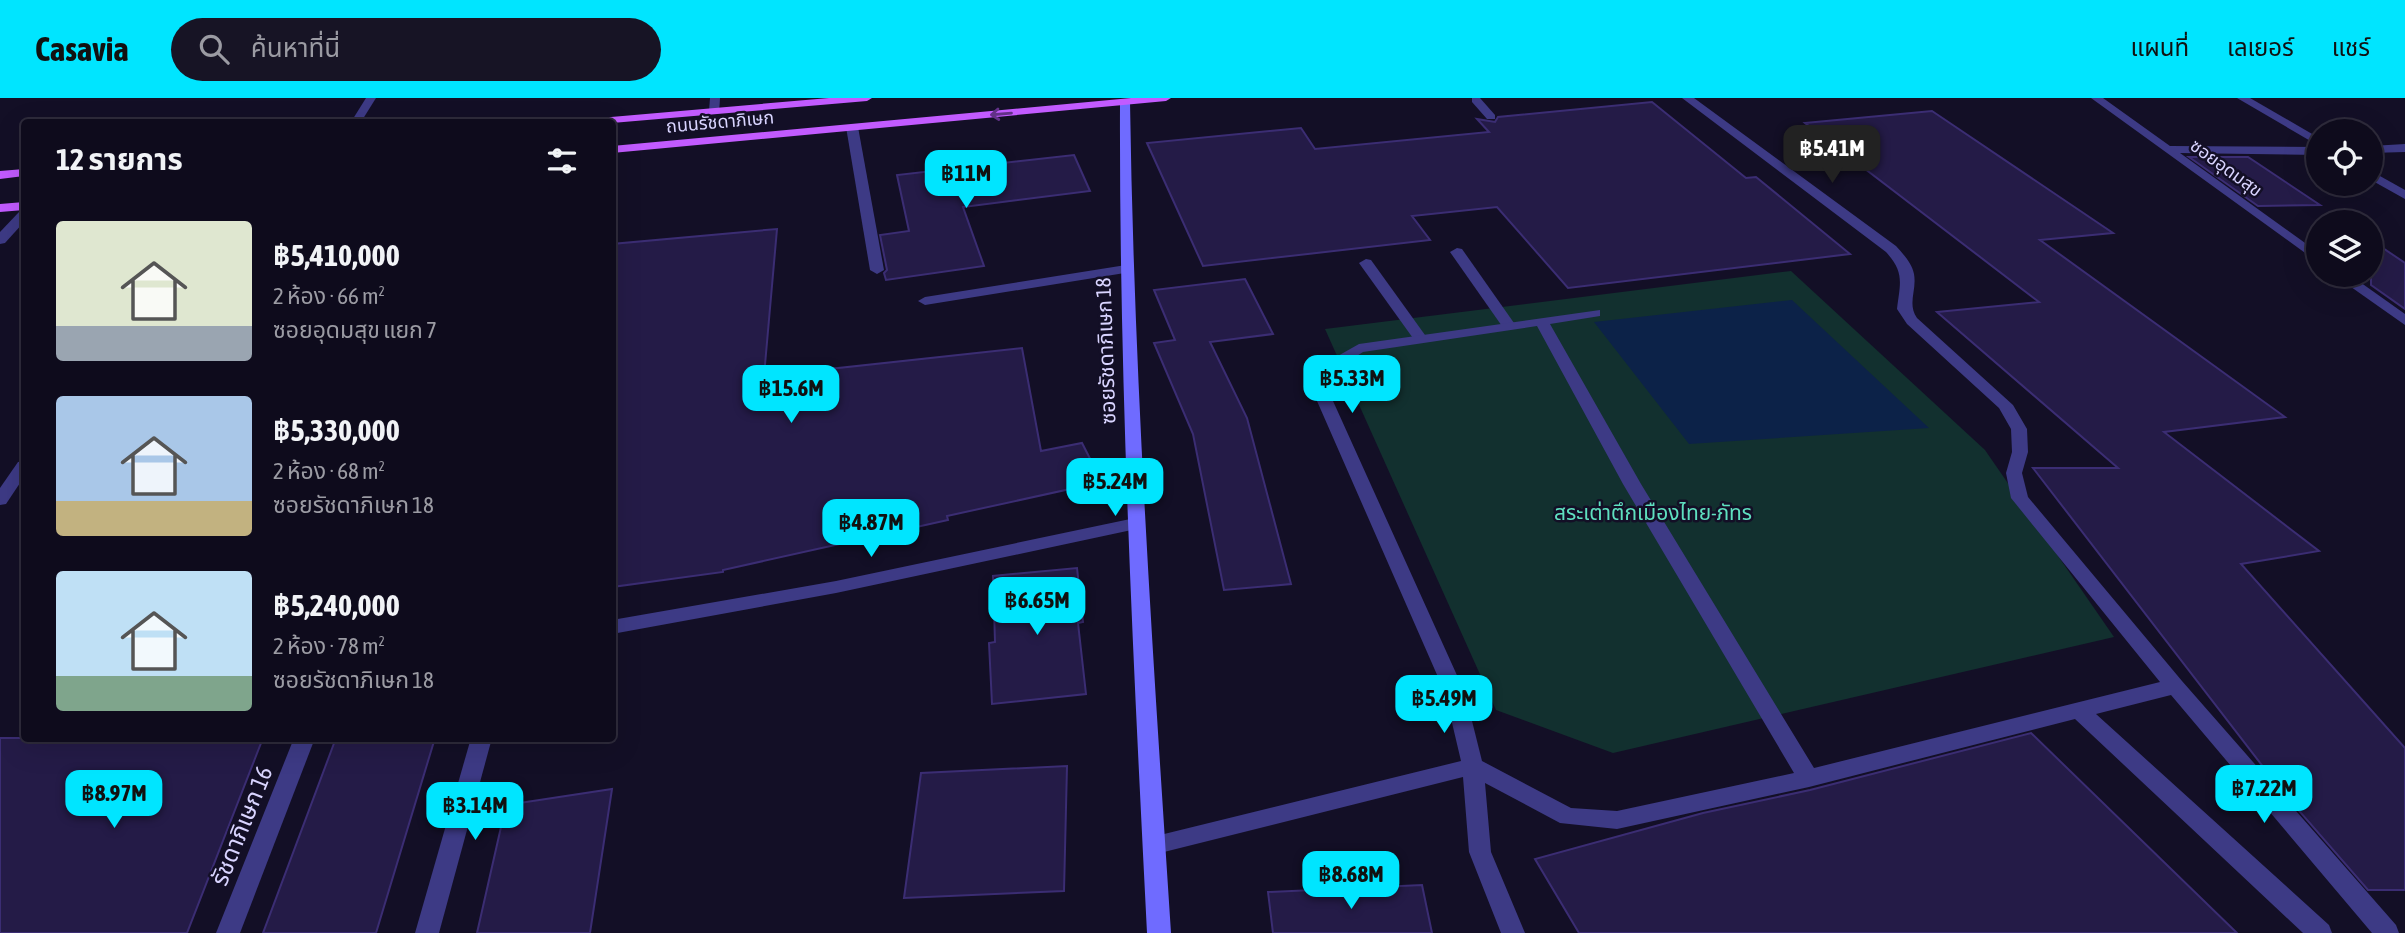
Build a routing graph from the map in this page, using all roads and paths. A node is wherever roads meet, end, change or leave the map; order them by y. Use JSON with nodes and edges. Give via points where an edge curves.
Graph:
{"nodes":[{"id":1,"x":371,"y":98,"type":"edge"},
{"id":2,"x":715,"y":98,"type":"edge"},
{"id":3,"x":867,"y":98,"type":"edge"},
{"id":4,"x":1166,"y":98,"type":"edge"},
{"id":5,"x":1494,"y":98,"type":"edge"},
{"id":6,"x":1687,"y":98,"type":"edge"},
{"id":7,"x":2096,"y":98,"type":"edge"},
{"id":8,"x":2242,"y":98,"type":"edge"},
{"id":9,"x":1475,"y":99,"type":"edge"},
{"id":10,"x":1125,"y":102,"type":"junction"},
{"id":11,"x":715,"y":111,"type":"junction"},
{"id":12,"x":1491,"y":117,"type":"dead end"},
{"id":13,"x":358,"y":119,"type":"edge"},
{"id":14,"x":616,"y":120,"type":"edge"},
{"id":15,"x":852,"y":127,"type":"junction"},
{"id":16,"x":2306,"y":135,"type":"edge"},
{"id":17,"x":2405,"y":148,"type":"edge"},
{"id":18,"x":2166,"y":149,"type":"junction"},
{"id":19,"x":2383,"y":149,"type":"edge"},
{"id":20,"x":616,"y":150,"type":"edge"},
{"id":21,"x":2306,"y":151,"type":"edge"},
{"id":22,"x":21,"y":173,"type":"edge"},
{"id":23,"x":0,"y":175,"type":"edge"},
{"id":24,"x":2383,"y":182,"type":"edge"},
{"id":25,"x":2405,"y":195,"type":"edge"},
{"id":26,"x":21,"y":205,"type":"edge"},
{"id":27,"x":0,"y":208,"type":"edge"},
{"id":28,"x":21,"y":218,"type":"edge"},
{"id":29,"x":0,"y":240,"type":"edge"},
{"id":30,"x":2306,"y":250,"type":"edge"},
{"id":31,"x":1457,"y":252,"type":"dead end"},
{"id":32,"x":1366,"y":263,"type":"dead end"},
{"id":33,"x":1126,"y":269,"type":"junction"},
{"id":34,"x":877,"y":270,"type":"dead end"},
{"id":35,"x":2358,"y":287,"type":"edge"},
{"id":36,"x":925,"y":301,"type":"dead end"},
{"id":37,"x":1595,"y":313,"type":"dead end"},
{"id":38,"x":1541,"y":321,"type":"junction"},
{"id":39,"x":2405,"y":321,"type":"edge"},
{"id":40,"x":1509,"y":326,"type":"junction"},
{"id":41,"x":1420,"y":338,"type":"junction"},
{"id":42,"x":21,"y":470,"type":"edge"},
{"id":43,"x":0,"y":500,"type":"edge"},
{"id":44,"x":1135,"y":524,"type":"junction"},
{"id":45,"x":616,"y":625,"type":"edge"},
{"id":46,"x":2175,"y":686,"type":"junction"},
{"id":47,"x":2079,"y":710,"type":"junction"},
{"id":48,"x":303,"y":742,"type":"edge"},
{"id":49,"x":481,"y":742,"type":"edge"},
{"id":50,"x":1473,"y":766,"type":"junction"},
{"id":51,"x":1810,"y":778,"type":"junction"},
{"id":52,"x":1156,"y":845,"type":"junction"},
{"id":53,"x":228,"y":933,"type":"edge"},
{"id":54,"x":427,"y":933,"type":"edge"},
{"id":55,"x":1159,"y":933,"type":"edge"},
{"id":56,"x":1513,"y":933,"type":"edge"},
{"id":57,"x":2320,"y":933,"type":"edge"},
{"id":58,"x":2387,"y":933,"type":"edge"}],
"edges":[{"from":1,"to":13,"type":"street"},
{"from":2,"to":11,"type":"street"},
{"from":3,"to":11,"type":"main road","name":"ถนนรัชดาภิเษก"},
{"from":4,"to":10,"type":"main road","name":"ถนนรัชดาภิเษก"},
{"from":5,"to":9,"type":"street"},
{"from":6,"to":46,"type":"street","via":[[1905,263],[1909,274],[1904,309],[1912,321],[2005,405],[2019,429],[2020,452],[2014,472],[2020,498]]},
{"from":7,"to":18,"type":"street"},
{"from":8,"to":16,"type":"street"},
{"from":9,"to":12,"type":"street"},
{"from":10,"to":15,"type":"main road","name":"ถนนรัชดาภิเษก","one_way":true},
{"from":10,"to":33,"type":"street","name":"ซอยรัชดาภิเษก 18"},
{"from":11,"to":14,"type":"main road","name":"ถนนรัชดาภิเษก"},
{"from":15,"to":20,"type":"main road","name":"ถนนรัชดาภิเษก"},
{"from":15,"to":34,"type":"street"},
{"from":17,"to":19,"type":"street"},
{"from":18,"to":21,"type":"street","name":"ซอยอุดมสุข"},
{"from":18,"to":30,"type":"street","name":"ซอยอุดมสุข"},
{"from":22,"to":23,"type":"main road"},
{"from":24,"to":25,"type":"street"},
{"from":26,"to":27,"type":"main road"},
{"from":28,"to":29,"type":"street"},
{"from":31,"to":40,"type":"street"},
{"from":32,"to":41,"type":"street"},
{"from":33,"to":36,"type":"street"},
{"from":33,"to":44,"type":"street","name":"ซอยรัชดาภิเษก 18"},
{"from":35,"to":39,"type":"street"},
{"from":37,"to":38,"type":"street"},
{"from":38,"to":40,"type":"street"},
{"from":38,"to":51,"type":"street","via":[[1632,484]]},
{"from":40,"to":41,"type":"street"},
{"from":41,"to":50,"type":"street","via":[[1359,348],[1324,380],[1325,401],[1455,693]]},
{"from":42,"to":43,"type":"street"},
{"from":44,"to":45,"type":"street","via":[[836,587]]},
{"from":44,"to":52,"type":"street","name":"ซอยรัชดาภิเษก 18"},
{"from":46,"to":47,"type":"street"},
{"from":46,"to":58,"type":"street"},
{"from":47,"to":51,"type":"street"},
{"from":47,"to":57,"type":"street"},
{"from":48,"to":53,"type":"street","name":"รัชดาภิเษก 16"},
{"from":49,"to":54,"type":"street"},
{"from":50,"to":51,"type":"street","via":[[1568,817],[1617,820]]},
{"from":50,"to":52,"type":"street"},
{"from":50,"to":56,"type":"street","via":[[1480,852]]},
{"from":52,"to":55,"type":"street","name":"ซอยรัชดาภิเษก 18"}]}
